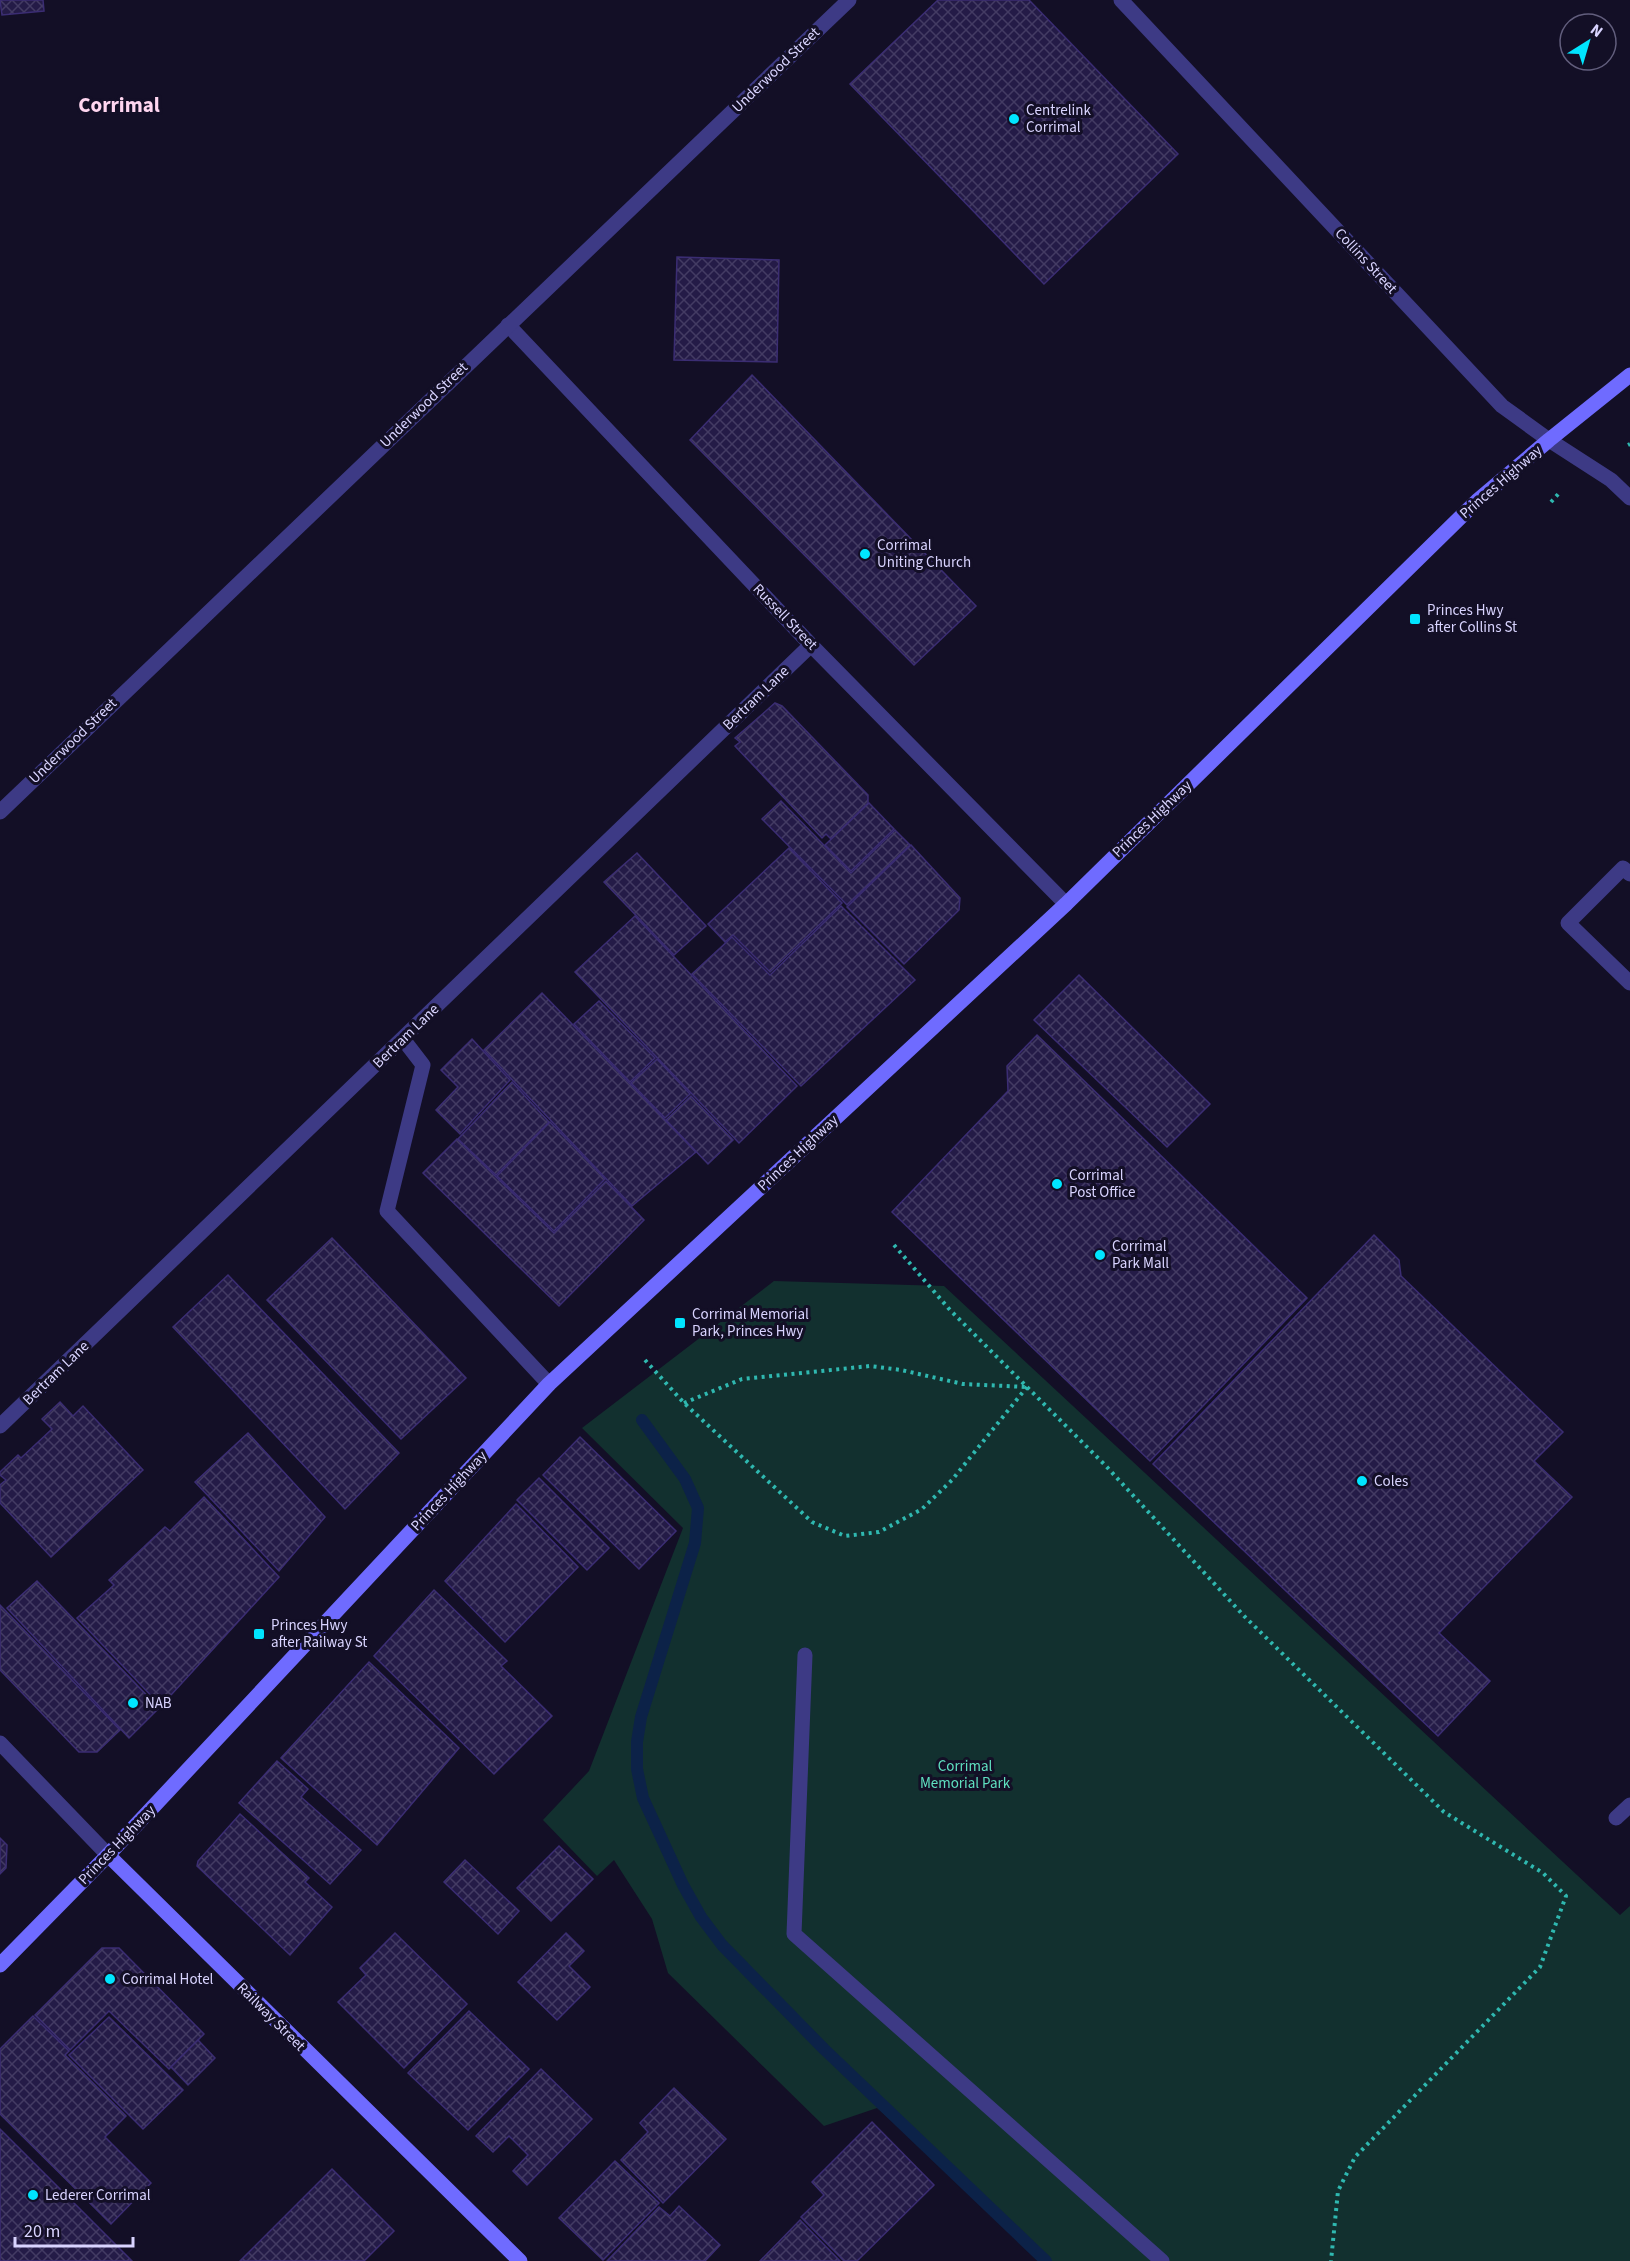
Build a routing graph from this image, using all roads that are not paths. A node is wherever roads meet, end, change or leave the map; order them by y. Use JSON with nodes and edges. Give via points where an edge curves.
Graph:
{"nodes":[{"id":1,"x":849,"y":0,"type":"edge"},
{"id":2,"x":1121,"y":0,"type":"edge"},
{"id":3,"x":508,"y":325,"type":"junction"},
{"id":4,"x":1630,"y":375,"type":"edge"},
{"id":5,"x":1548,"y":440,"type":"junction"},
{"id":6,"x":1630,"y":498,"type":"edge"},
{"id":7,"x":811,"y":645,"type":"junction"},
{"id":8,"x":0,"y":812,"type":"edge"},
{"id":9,"x":1630,"y":874,"type":"edge"},
{"id":10,"x":1066,"y":903,"type":"junction"},
{"id":11,"x":1630,"y":983,"type":"edge"},
{"id":12,"x":403,"y":1039,"type":"junction"},
{"id":13,"x":549,"y":1384,"type":"junction"},
{"id":14,"x":0,"y":1426,"type":"edge"},
{"id":15,"x":805,"y":1655,"type":"dead end"},
{"id":16,"x":0,"y":1743,"type":"edge"},
{"id":17,"x":1630,"y":1804,"type":"edge"},
{"id":18,"x":1616,"y":1818,"type":"dead end"},
{"id":19,"x":108,"y":1855,"type":"junction"},
{"id":20,"x":0,"y":1965,"type":"edge"},
{"id":21,"x":520,"y":2261,"type":"edge"},
{"id":22,"x":1162,"y":2261,"type":"edge"}],
"edges":[{"from":1,"to":3,"type":"street","name":"Underwood Street"},
{"from":2,"to":5,"type":"street","name":"Collins Street","via":[[1502,406]]},
{"from":3,"to":7,"type":"street","name":"Russell Street"},
{"from":3,"to":8,"type":"street","name":"Underwood Street"},
{"from":4,"to":5,"type":"main road","name":"Princes Highway"},
{"from":5,"to":6,"type":"street","name":"Collins Street","via":[[1611,480]]},
{"from":5,"to":10,"type":"main road","name":"Princes Highway","via":[[1477,501]]},
{"from":7,"to":10,"type":"street","name":"Russell Street"},
{"from":7,"to":12,"type":"street","name":"Bertram Lane"},
{"from":9,"to":11,"type":"street","via":[[1623,868],[1568,923]]},
{"from":10,"to":13,"type":"main road","name":"Princes Highway"},
{"from":12,"to":13,"type":"street","via":[[423,1065],[387,1211]]},
{"from":12,"to":14,"type":"street","name":"Bertram Lane"},
{"from":13,"to":19,"type":"main road","name":"Princes Highway"},
{"from":15,"to":22,"type":"street","via":[[794,1934]]},
{"from":16,"to":19,"type":"street","name":"Railway Street"},
{"from":17,"to":18,"type":"street"},
{"from":19,"to":20,"type":"main road","name":"Princes Highway"},
{"from":19,"to":21,"type":"main road","name":"Railway Street"}]}
